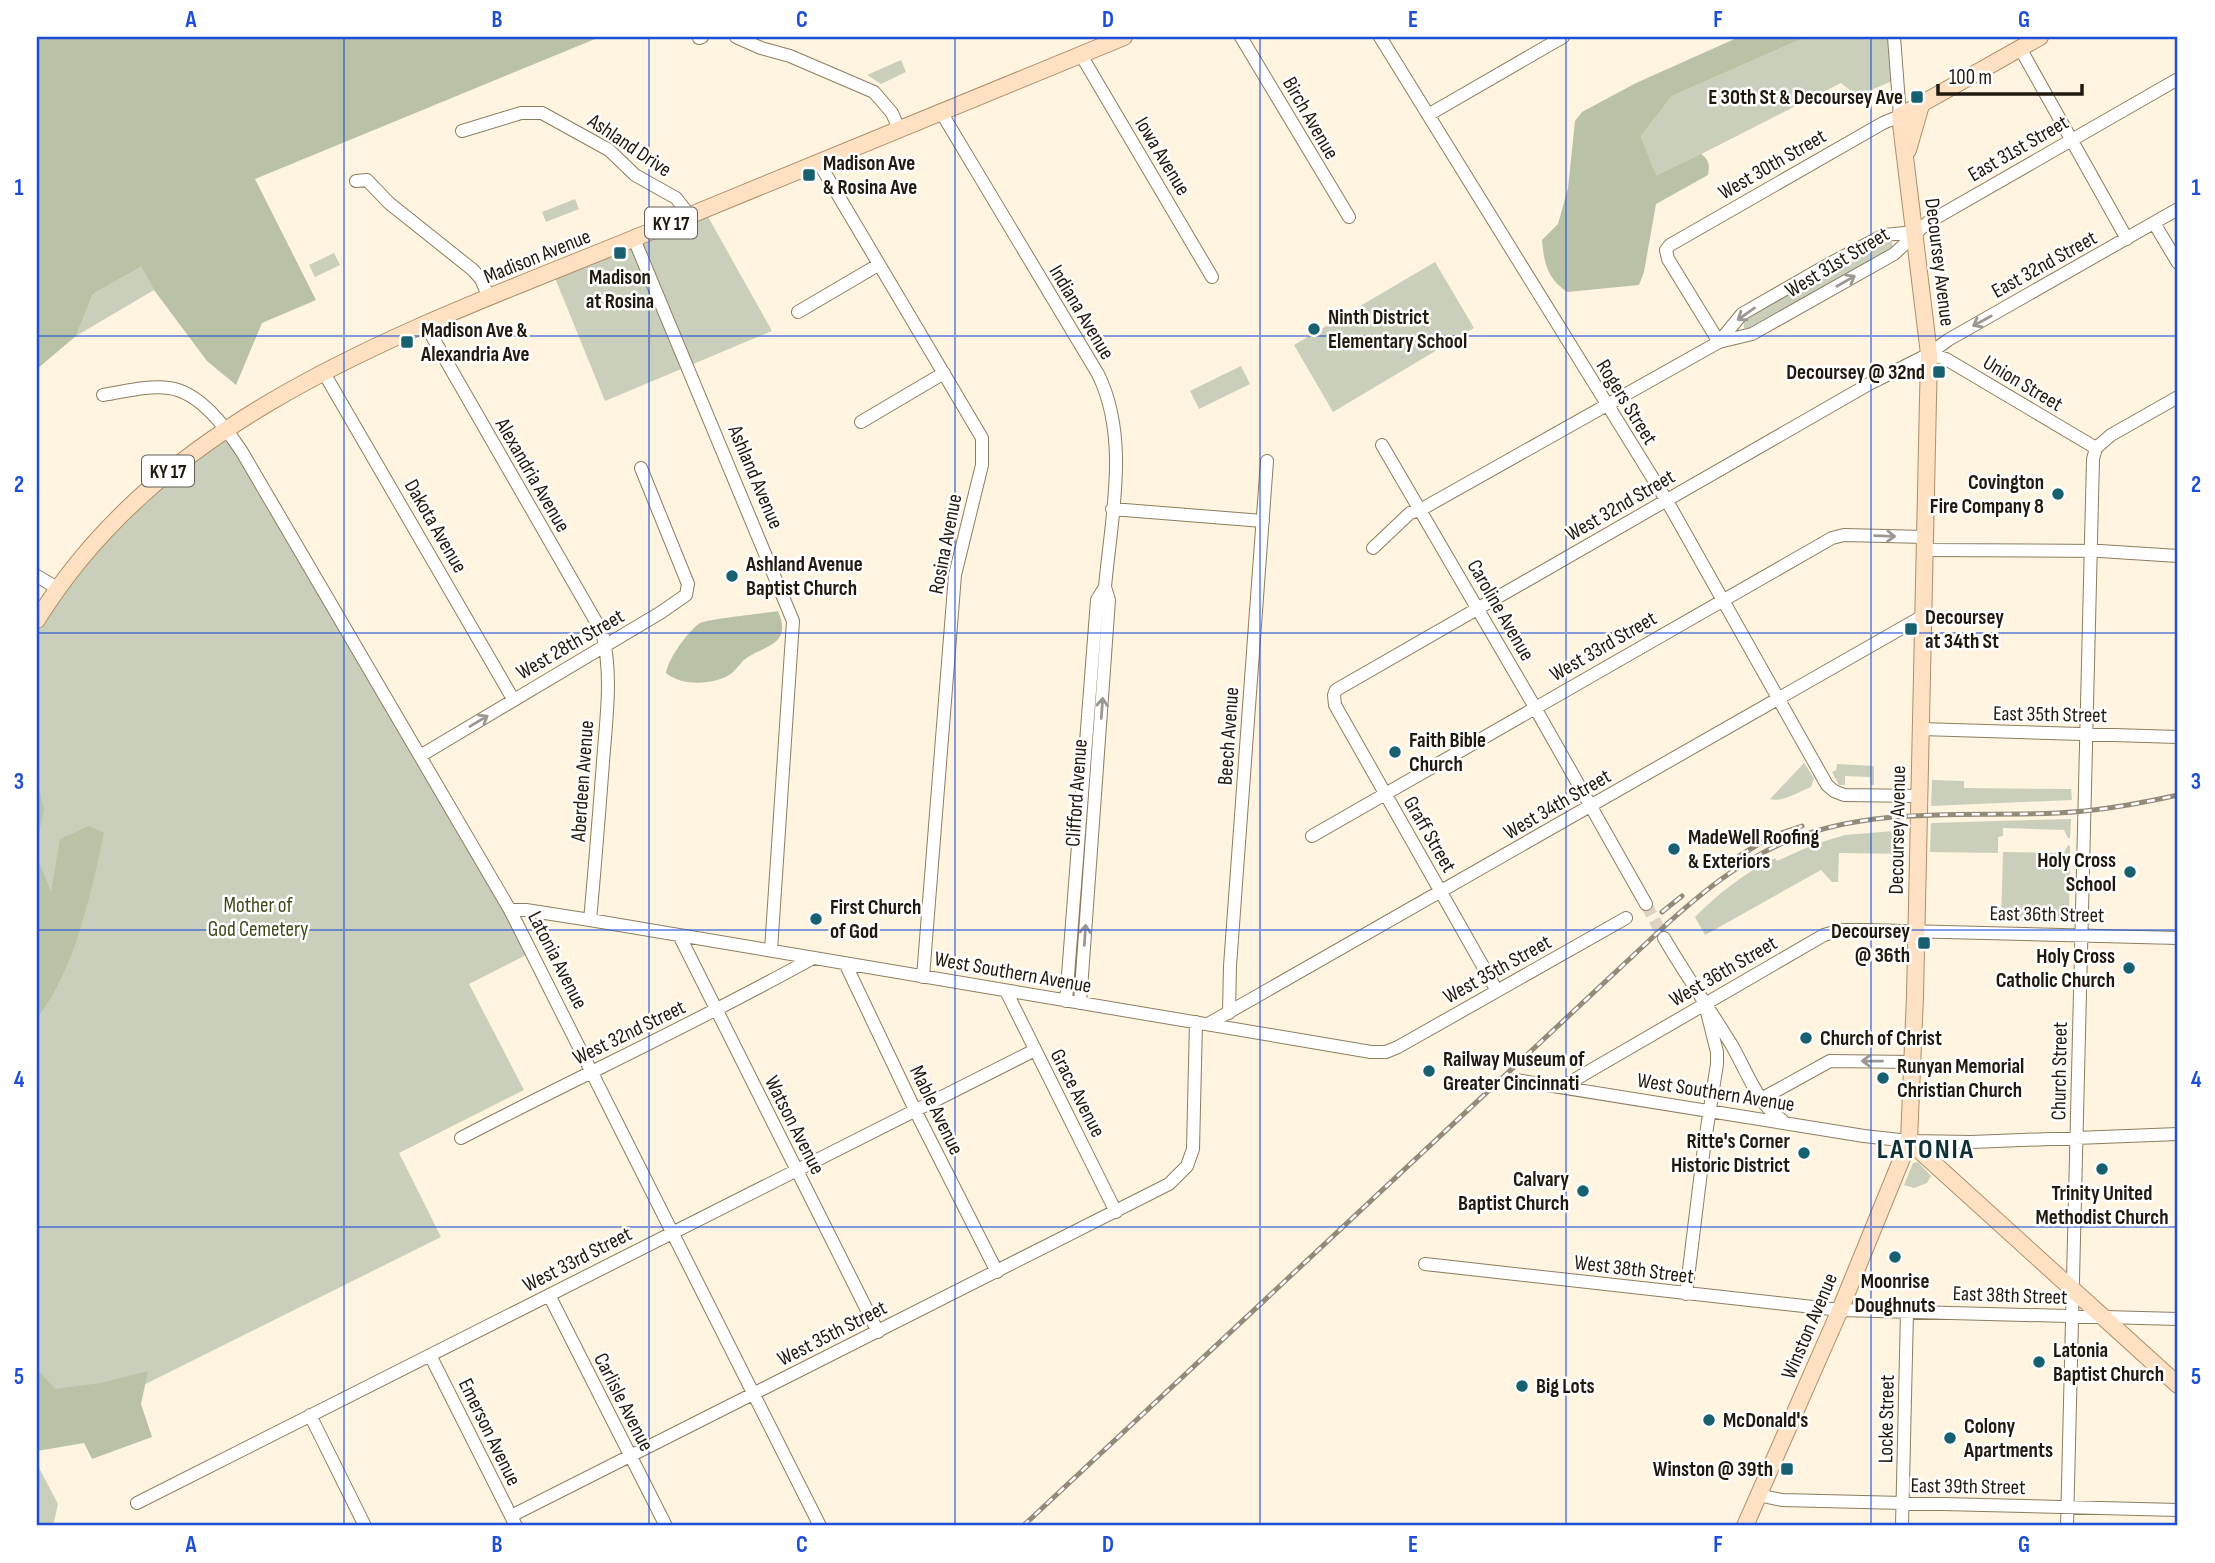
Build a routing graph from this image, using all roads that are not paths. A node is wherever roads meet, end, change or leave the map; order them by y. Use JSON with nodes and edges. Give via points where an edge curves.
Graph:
{"nodes":[{"id":1,"x":736,"y":37,"type":"edge"},
{"id":2,"x":1124,"y":37,"type":"edge"},
{"id":3,"x":1241,"y":37,"type":"edge"},
{"id":4,"x":1380,"y":37,"type":"edge"},
{"id":5,"x":1563,"y":37,"type":"edge"},
{"id":6,"x":1894,"y":37,"type":"edge"},
{"id":7,"x":2040,"y":37,"type":"edge"},
{"id":8,"x":1545,"y":41,"type":"edge"},
{"id":9,"x":2020,"y":48,"type":"junction"},
{"id":10,"x":1081,"y":55,"type":"junction"},
{"id":11,"x":2178,"y":79,"type":"edge"},
{"id":12,"x":1921,"y":105,"type":"junction"},
{"id":13,"x":941,"y":112,"type":"junction"},
{"id":14,"x":1428,"y":115,"type":"junction"},
{"id":15,"x":1900,"y":116,"type":"junction"},
{"id":16,"x":899,"y":129,"type":"junction"},
{"id":17,"x":462,"y":131,"type":"dead end"},
{"id":18,"x":2070,"y":140,"type":"junction"},
{"id":19,"x":1906,"y":158,"type":"junction"},
{"id":20,"x":819,"y":163,"type":"junction"},
{"id":21,"x":356,"y":181,"type":"dead end"},
{"id":22,"x":2178,"y":209,"type":"edge"},
{"id":23,"x":690,"y":216,"type":"junction"},
{"id":24,"x":1349,"y":217,"type":"dead end"},
{"id":25,"x":2154,"y":223,"type":"junction"},
{"id":26,"x":1915,"y":232,"type":"junction"},
{"id":27,"x":634,"y":239,"type":"junction"},
{"id":28,"x":2127,"y":239,"type":"junction"},
{"id":29,"x":2178,"y":263,"type":"edge"},
{"id":30,"x":878,"y":265,"type":"junction"},
{"id":31,"x":1212,"y":276,"type":"dead end"},
{"id":32,"x":489,"y":298,"type":"junction"},
{"id":33,"x":798,"y":312,"type":"dead end"},
{"id":34,"x":425,"y":324,"type":"junction"},
{"id":35,"x":1719,"y":342,"type":"junction"},
{"id":36,"x":1929,"y":354,"type":"junction"},
{"id":37,"x":324,"y":373,"type":"junction"},
{"id":38,"x":944,"y":373,"type":"junction"},
{"id":39,"x":103,"y":395,"type":"dead end"},
{"id":40,"x":2178,"y":397,"type":"edge"},
{"id":41,"x":1606,"y":405,"type":"junction"},
{"id":42,"x":861,"y":422,"type":"dead end"},
{"id":43,"x":228,"y":430,"type":"junction"},
{"id":44,"x":1382,"y":446,"type":"dead end"},
{"id":45,"x":2096,"y":448,"type":"junction"},
{"id":46,"x":1266,"y":461,"type":"dead end"},
{"id":47,"x":640,"y":468,"type":"dead end"},
{"id":48,"x":1667,"y":501,"type":"junction"},
{"id":49,"x":1112,"y":509,"type":"junction"},
{"id":50,"x":1420,"y":510,"type":"junction"},
{"id":51,"x":1263,"y":521,"type":"junction"},
{"id":52,"x":1925,"y":544,"type":"junction"},
{"id":53,"x":1373,"y":548,"type":"dead end"},
{"id":54,"x":2091,"y":551,"type":"junction"},
{"id":55,"x":1108,"y":554,"type":"joint"},
{"id":56,"x":2178,"y":556,"type":"edge"},
{"id":57,"x":37,"y":576,"type":"edge"},
{"id":58,"x":1105,"y":587,"type":"junction"},
{"id":59,"x":57,"y":588,"type":"junction"},
{"id":60,"x":1723,"y":600,"type":"junction"},
{"id":61,"x":1478,"y":609,"type":"junction"},
{"id":62,"x":1923,"y":616,"type":"junction"},
{"id":63,"x":37,"y":620,"type":"edge"},
{"id":64,"x":605,"y":645,"type":"junction"},
{"id":65,"x":1334,"y":695,"type":"joint"},
{"id":66,"x":1778,"y":698,"type":"junction"},
{"id":67,"x":513,"y":699,"type":"junction"},
{"id":68,"x":1535,"y":707,"type":"junction"},
{"id":69,"x":1920,"y":729,"type":"junction"},
{"id":70,"x":2086,"y":734,"type":"junction"},
{"id":71,"x":2178,"y":737,"type":"edge"},
{"id":72,"x":420,"y":756,"type":"junction"},
{"id":73,"x":1385,"y":793,"type":"junction"},
{"id":74,"x":1919,"y":796,"type":"junction"},
{"id":75,"x":1591,"y":807,"type":"junction"},
{"id":76,"x":1312,"y":836,"type":"dead end"},
{"id":77,"x":1442,"y":892,"type":"junction"},
{"id":78,"x":1646,"y":904,"type":"tunnel mouth"},
{"id":79,"x":510,"y":910,"type":"junction"},
{"id":80,"x":1626,"y":918,"type":"dead end"},
{"id":81,"x":590,"y":920,"type":"junction"},
{"id":82,"x":1915,"y":930,"type":"junction"},
{"id":83,"x":2080,"y":934,"type":"junction"},
{"id":84,"x":679,"y":935,"type":"junction"},
{"id":85,"x":1664,"y":938,"type":"tunnel mouth"},
{"id":86,"x":2178,"y":938,"type":"edge"},
{"id":87,"x":771,"y":950,"type":"junction"},
{"id":88,"x":813,"y":958,"type":"junction"},
{"id":89,"x":845,"y":963,"type":"junction"},
{"id":90,"x":923,"y":976,"type":"junction"},
{"id":91,"x":1006,"y":991,"type":"junction"},
{"id":92,"x":1497,"y":991,"type":"junction"},
{"id":93,"x":1066,"y":1001,"type":"junction"},
{"id":94,"x":1080,"y":1003,"type":"junction"},
{"id":95,"x":1705,"y":1004,"type":"junction"},
{"id":96,"x":716,"y":1010,"type":"junction"},
{"id":97,"x":1229,"y":1013,"type":"junction"},
{"id":98,"x":1202,"y":1023,"type":"junction"},
{"id":99,"x":1035,"y":1050,"type":"junction"},
{"id":100,"x":1385,"y":1052,"type":"joint"},
{"id":101,"x":1913,"y":1062,"type":"junction"},
{"id":102,"x":1717,"y":1064,"type":"junction"},
{"id":103,"x":592,"y":1070,"type":"junction"},
{"id":104,"x":1745,"y":1070,"type":"junction"},
{"id":105,"x":1516,"y":1080,"type":"dead end"},
{"id":106,"x":1563,"y":1087,"type":"junction"},
{"id":107,"x":1758,"y":1093,"type":"junction"},
{"id":108,"x":915,"y":1110,"type":"junction"},
{"id":109,"x":1710,"y":1111,"type":"junction"},
{"id":110,"x":1739,"y":1115,"type":"junction"},
{"id":111,"x":1786,"y":1122,"type":"junction"},
{"id":112,"x":2178,"y":1134,"type":"edge"},
{"id":113,"x":461,"y":1138,"type":"dead end"},
{"id":114,"x":2077,"y":1138,"type":"junction"},
{"id":115,"x":1909,"y":1141,"type":"junction"},
{"id":116,"x":796,"y":1171,"type":"junction"},
{"id":117,"x":1116,"y":1212,"type":"junction"},
{"id":118,"x":673,"y":1233,"type":"junction"},
{"id":119,"x":1425,"y":1264,"type":"dead end"},
{"id":120,"x":997,"y":1272,"type":"junction"},
{"id":121,"x":2073,"y":1290,"type":"junction"},
{"id":122,"x":1686,"y":1294,"type":"junction"},
{"id":123,"x":549,"y":1295,"type":"junction"},
{"id":124,"x":1840,"y":1310,"type":"junction"},
{"id":125,"x":1907,"y":1312,"type":"junction"},
{"id":126,"x":2072,"y":1316,"type":"junction"},
{"id":127,"x":2106,"y":1318,"type":"junction"},
{"id":128,"x":2178,"y":1318,"type":"edge"},
{"id":129,"x":878,"y":1332,"type":"junction"},
{"id":130,"x":430,"y":1355,"type":"junction"},
{"id":131,"x":2178,"y":1385,"type":"edge"},
{"id":132,"x":754,"y":1394,"type":"junction"},
{"id":133,"x":310,"y":1415,"type":"junction"},
{"id":134,"x":629,"y":1455,"type":"junction"},
{"id":135,"x":1758,"y":1494,"type":"junction"},
{"id":136,"x":137,"y":1503,"type":"dead end"},
{"id":137,"x":1903,"y":1503,"type":"junction"},
{"id":138,"x":2067,"y":1507,"type":"junction"},
{"id":139,"x":2178,"y":1510,"type":"edge"},
{"id":140,"x":513,"y":1521,"type":"edge"},
{"id":141,"x":365,"y":1526,"type":"edge"},
{"id":142,"x":666,"y":1526,"type":"edge"},
{"id":143,"x":821,"y":1526,"type":"edge"},
{"id":144,"x":1745,"y":1526,"type":"edge"},
{"id":145,"x":1902,"y":1526,"type":"edge"},
{"id":146,"x":2067,"y":1526,"type":"edge"}],
"edges":[{"from":1,"to":16,"type":"street","via":[[874,92]]},
{"from":2,"to":10,"type":"main road","name":"Madison Avenue","number":"KY 17"},
{"from":3,"to":24,"type":"street","name":"Birch Avenue"},
{"from":4,"to":14,"type":"street","name":"Rogers Street"},
{"from":5,"to":8,"type":"street"},
{"from":6,"to":15,"type":"street","name":"Decoursey Avenue"},
{"from":7,"to":9,"type":"main road"},
{"from":8,"to":14,"type":"street"},
{"from":9,"to":12,"type":"main road"},
{"from":9,"to":18,"type":"street"},
{"from":10,"to":13,"type":"main road","name":"Madison Avenue","number":"KY 17"},
{"from":10,"to":31,"type":"street","name":"Iowa Avenue"},
{"from":11,"to":18,"type":"street","name":"East 31st Street"},
{"from":12,"to":15,"type":"main road"},
{"from":12,"to":19,"type":"main road","name":"Decoursey Avenue"},
{"from":13,"to":16,"type":"main road","name":"Madison Avenue","number":"KY 17"},
{"from":13,"to":49,"type":"street","name":"Indiana Avenue","via":[[1103,386],[1115,443]]},
{"from":14,"to":41,"type":"street","name":"Rogers Street"},
{"from":15,"to":19,"type":"main road","name":"Decoursey Avenue"},
{"from":15,"to":35,"type":"street","name":"West 30th Street","via":[[1670,245],[1668,259]]},
{"from":16,"to":20,"type":"main road","name":"Madison Avenue","number":"KY 17"},
{"from":17,"to":23,"type":"street","name":"Ashland Drive","via":[[521,113],[542,113],[618,157],[635,175],[676,198]]},
{"from":18,"to":26,"type":"street","name":"East 31st Street"},
{"from":18,"to":28,"type":"street"},
{"from":19,"to":26,"type":"main road","name":"Decoursey Avenue"},
{"from":20,"to":23,"type":"main road","name":"Madison Avenue","number":"KY 17"},
{"from":20,"to":30,"type":"street","name":"Rosina Avenue"},
{"from":21,"to":32,"type":"street","via":[[367,180],[473,270]]},
{"from":22,"to":25,"type":"street","name":"East 32nd Street"},
{"from":23,"to":27,"type":"main road","name":"Madison Avenue","number":"KY 17"},
{"from":25,"to":28,"type":"street","name":"East 32nd Street"},
{"from":25,"to":29,"type":"street"},
{"from":35,"to":26,"type":"street","name":"West 31st Street","one_way":true,"via":[[1752,334],[1894,254]]},
{"from":26,"to":35,"type":"street","name":"West 31st Street","one_way":true,"via":[[1884,234],[1829,264],[1742,314]]},
{"from":26,"to":36,"type":"main road","name":"Decoursey Avenue"},
{"from":27,"to":32,"type":"main road","name":"Madison Avenue","number":"KY 17"},
{"from":27,"to":87,"type":"street","name":"Ashland Avenue","via":[[793,621]]},
{"from":28,"to":36,"type":"street","name":"East 32nd Street","one_way":true},
{"from":30,"to":33,"type":"street"},
{"from":30,"to":38,"type":"street","name":"Rosina Avenue"},
{"from":32,"to":34,"type":"main road","name":"Madison Avenue","number":"KY 17"},
{"from":34,"to":37,"type":"main road","name":"Madison Avenue","number":"KY 17"},
{"from":34,"to":64,"type":"street","name":"Alexandria Avenue"},
{"from":35,"to":41,"type":"street","name":"West 31st Street"},
{"from":36,"to":45,"type":"street","name":"Union Street","via":[[1946,359]]},
{"from":36,"to":48,"type":"street","name":"West 32nd Street"},
{"from":36,"to":52,"type":"main road","name":"Decoursey Avenue"},
{"from":37,"to":43,"type":"main road","name":"Madison Avenue","number":"KY 17"},
{"from":37,"to":67,"type":"street","name":"Dakota Avenue"},
{"from":38,"to":42,"type":"street"},
{"from":38,"to":90,"type":"street","name":"Rosina Avenue","via":[[979,430],[983,447],[955,575]]},
{"from":39,"to":43,"type":"street","name":"Latonia Avenue","via":[[169,387],[200,403]]},
{"from":40,"to":45,"type":"street"},
{"from":41,"to":48,"type":"street","name":"Rogers Street"},
{"from":41,"to":50,"type":"street","name":"West 31st Street"},
{"from":43,"to":59,"type":"main road","name":"Madison Avenue","number":"KY 17","via":[[129,506]]},
{"from":43,"to":72,"type":"street","name":"Latonia Avenue"},
{"from":44,"to":50,"type":"street","name":"Caroline Avenue"},
{"from":45,"to":54,"type":"street","name":"Church Street"},
{"from":46,"to":51,"type":"street","name":"Beech Avenue"},
{"from":47,"to":64,"type":"street","name":"West 28th Street","via":[[688,584],[686,595]]},
{"from":48,"to":60,"type":"street","name":"Rogers Street"},
{"from":48,"to":61,"type":"street","name":"West 32nd Street"},
{"from":49,"to":51,"type":"street"},
{"from":49,"to":55,"type":"street","name":"Indiana Avenue"},
{"from":50,"to":53,"type":"street","name":"West 31st Street","via":[[1410,513]]},
{"from":50,"to":61,"type":"street","name":"Caroline Avenue"},
{"from":51,"to":97,"type":"street","name":"Beech Avenue"},
{"from":52,"to":54,"type":"street","name":"West 33rd Street"},
{"from":60,"to":52,"type":"street","name":"West 33rd Street","one_way":true,"via":[[1832,538],[1844,535]]},
{"from":52,"to":62,"type":"main road","name":"Decoursey Avenue"},
{"from":54,"to":56,"type":"street","name":"West 33rd Street"},
{"from":54,"to":70,"type":"street","name":"Church Street"},
{"from":55,"to":58,"type":"street","name":"Clifford Avenue"},
{"from":57,"to":59,"type":"street"},
{"from":58,"to":93,"type":"street","name":"Clifford Avenue","via":[[1097,600]]},
{"from":94,"to":58,"type":"street","name":"Clifford Avenue","one_way":true,"via":[[1109,600]]},
{"from":59,"to":63,"type":"main road","name":"Madison Avenue","number":"KY 17"},
{"from":60,"to":66,"type":"street","name":"Rogers Street"},
{"from":60,"to":68,"type":"street","name":"West 33rd Street"},
{"from":61,"to":65,"type":"street","name":"West 32nd Street","via":[[1342,686]]},
{"from":61,"to":68,"type":"street","name":"Caroline Avenue"},
{"from":62,"to":66,"type":"street","name":"West 34th Street"},
{"from":62,"to":69,"type":"main road","name":"Decoursey Avenue"},
{"from":64,"to":67,"type":"street","name":"West 28th Street"},
{"from":64,"to":81,"type":"street","name":"Aberdeen Avenue","via":[[605,728]]},
{"from":65,"to":73,"type":"street","name":"Graff Street","via":[[1335,705]]},
{"from":66,"to":74,"type":"street","name":"Rogers Street","via":[[1834,792]]},
{"from":66,"to":75,"type":"street","name":"West 34th Street"},
{"from":72,"to":67,"type":"street","name":"West 28th Street","one_way":true},
{"from":68,"to":73,"type":"street","name":"West 33rd Street"},
{"from":68,"to":75,"type":"street","name":"Caroline Avenue"},
{"from":69,"to":70,"type":"street","name":"East 35th Street"},
{"from":69,"to":74,"type":"main road","name":"Decoursey Avenue"},
{"from":70,"to":71,"type":"street","name":"East 35th Street"},
{"from":70,"to":83,"type":"street","name":"Church Street"},
{"from":72,"to":79,"type":"street","name":"Latonia Avenue"},
{"from":73,"to":76,"type":"street","name":"West 33rd Street"},
{"from":73,"to":77,"type":"street","name":"Graff Street"},
{"from":74,"to":82,"type":"main road","name":"Decoursey Avenue"},
{"from":75,"to":77,"type":"street","name":"West 34th Street"},
{"from":75,"to":78,"type":"street","name":"Caroline Avenue"},
{"from":77,"to":92,"type":"street","name":"Graff Street"},
{"from":77,"to":97,"type":"street","name":"West 34th Street"},
{"from":79,"to":81,"type":"street","name":"West Southern Avenue"},
{"from":79,"to":103,"type":"street","name":"Latonia Avenue"},
{"from":80,"to":92,"type":"street","name":"West 35th Street"},
{"from":81,"to":84,"type":"street","name":"West Southern Avenue"},
{"from":82,"to":83,"type":"street","name":"East 36th Street"},
{"from":82,"to":95,"type":"street","name":"West 36th Street","via":[[1836,931]]},
{"from":82,"to":101,"type":"main road","name":"Decoursey Avenue"},
{"from":83,"to":86,"type":"street","name":"East 36th Street"},
{"from":83,"to":114,"type":"street","name":"Church Street"},
{"from":84,"to":87,"type":"street","name":"West Southern Avenue"},
{"from":84,"to":96,"type":"street","name":"Watson Avenue"},
{"from":85,"to":95,"type":"street"},
{"from":87,"to":88,"type":"street","name":"West Southern Avenue"},
{"from":88,"to":89,"type":"street","name":"West Southern Avenue"},
{"from":88,"to":96,"type":"street","name":"West 32nd Street"},
{"from":89,"to":90,"type":"street","name":"West Southern Avenue"},
{"from":89,"to":108,"type":"street","name":"Mable Avenue"},
{"from":90,"to":91,"type":"street","name":"West Southern Avenue"},
{"from":91,"to":93,"type":"street","name":"West Southern Avenue"},
{"from":91,"to":99,"type":"street","name":"Grace Avenue"},
{"from":92,"to":100,"type":"street","name":"West 35th Street"},
{"from":93,"to":94,"type":"street","name":"West Southern Avenue"},
{"from":94,"to":98,"type":"street","name":"West Southern Avenue"},
{"from":95,"to":102,"type":"street"},
{"from":95,"to":104,"type":"street"},
{"from":95,"to":106,"type":"street","name":"West 36th Street"},
{"from":96,"to":103,"type":"street","name":"West 32nd Street"},
{"from":96,"to":116,"type":"street","name":"Watson Avenue"},
{"from":97,"to":98,"type":"street","name":"West 34th Street"},
{"from":98,"to":100,"type":"street","name":"West Southern Avenue"},
{"from":98,"to":117,"type":"street","name":"West 35th Street","via":[[1193,1149],[1187,1166],[1169,1184]]},
{"from":99,"to":108,"type":"street","name":"West 33rd Street"},
{"from":99,"to":117,"type":"street","name":"Grace Avenue"},
{"from":101,"to":107,"type":"street","one_way":true,"via":[[1830,1061]]},
{"from":101,"to":115,"type":"main road","name":"Decoursey Avenue"},
{"from":102,"to":104,"type":"street","via":[[1727,1061]]},
{"from":102,"to":109,"type":"street"},
{"from":103,"to":113,"type":"street","name":"West 32nd Street"},
{"from":103,"to":118,"type":"street","name":"Latonia Avenue"},
{"from":104,"to":107,"type":"street"},
{"from":105,"to":106,"type":"street","name":"West Southern Avenue"},
{"from":106,"to":109,"type":"street","name":"West Southern Avenue"},
{"from":107,"to":110,"type":"street"},
{"from":107,"to":111,"type":"street","via":[[1769,1110]]},
{"from":108,"to":116,"type":"street","name":"West 33rd Street"},
{"from":108,"to":120,"type":"street","name":"Mable Avenue"},
{"from":109,"to":110,"type":"street","name":"West Southern Avenue"},
{"from":109,"to":122,"type":"street"},
{"from":110,"to":111,"type":"street","name":"West Southern Avenue"},
{"from":111,"to":115,"type":"street","name":"West Southern Avenue"},
{"from":112,"to":114,"type":"street","name":"West Southern Avenue"},
{"from":114,"to":115,"type":"street","name":"West Southern Avenue"},
{"from":114,"to":121,"type":"street","name":"Church Street"},
{"from":115,"to":121,"type":"main road"},
{"from":115,"to":124,"type":"main road","name":"Winston Avenue"},
{"from":116,"to":118,"type":"street","name":"West 33rd Street"},
{"from":116,"to":129,"type":"street","name":"Watson Avenue"},
{"from":117,"to":120,"type":"street","name":"West 35th Street"},
{"from":118,"to":123,"type":"street","name":"West 33rd Street"},
{"from":118,"to":132,"type":"street","name":"Latonia Avenue"},
{"from":119,"to":122,"type":"street","name":"West 38th Street"},
{"from":120,"to":129,"type":"street","name":"West 35th Street"},
{"from":121,"to":126,"type":"street","name":"Church Street"},
{"from":121,"to":127,"type":"main road"},
{"from":122,"to":124,"type":"street","name":"West 38th Street"},
{"from":123,"to":130,"type":"street","name":"West 33rd Street"},
{"from":123,"to":134,"type":"street","name":"Carlisle Avenue"},
{"from":124,"to":125,"type":"street","name":"East 38th Street"},
{"from":124,"to":135,"type":"main road","name":"Winston Avenue"},
{"from":125,"to":126,"type":"street","name":"East 38th Street"},
{"from":125,"to":137,"type":"street","name":"Locke Street"},
{"from":126,"to":127,"type":"street","name":"East 38th Street"},
{"from":126,"to":138,"type":"street","name":"Church Street"},
{"from":127,"to":128,"type":"street","name":"East 38th Street"},
{"from":127,"to":131,"type":"main road"},
{"from":129,"to":132,"type":"street","name":"West 35th Street"},
{"from":130,"to":133,"type":"street","name":"West 33rd Street"},
{"from":130,"to":140,"type":"street","name":"Emerson Avenue"},
{"from":132,"to":134,"type":"street","name":"West 35th Street"},
{"from":132,"to":143,"type":"street","name":"Latonia Avenue"},
{"from":133,"to":136,"type":"street","name":"West 33rd Street"},
{"from":133,"to":141,"type":"street"},
{"from":134,"to":140,"type":"street","name":"West 35th Street"},
{"from":134,"to":142,"type":"street","name":"Carlisle Avenue"},
{"from":135,"to":137,"type":"street","name":"East 39th Street","via":[[1782,1500]]},
{"from":135,"to":144,"type":"main road","name":"Winston Avenue"},
{"from":137,"to":138,"type":"street","name":"East 39th Street"},
{"from":137,"to":145,"type":"street","name":"Locke Street"},
{"from":138,"to":139,"type":"street","name":"East 39th Street"},
{"from":138,"to":146,"type":"street","name":"Church Street"}]}
